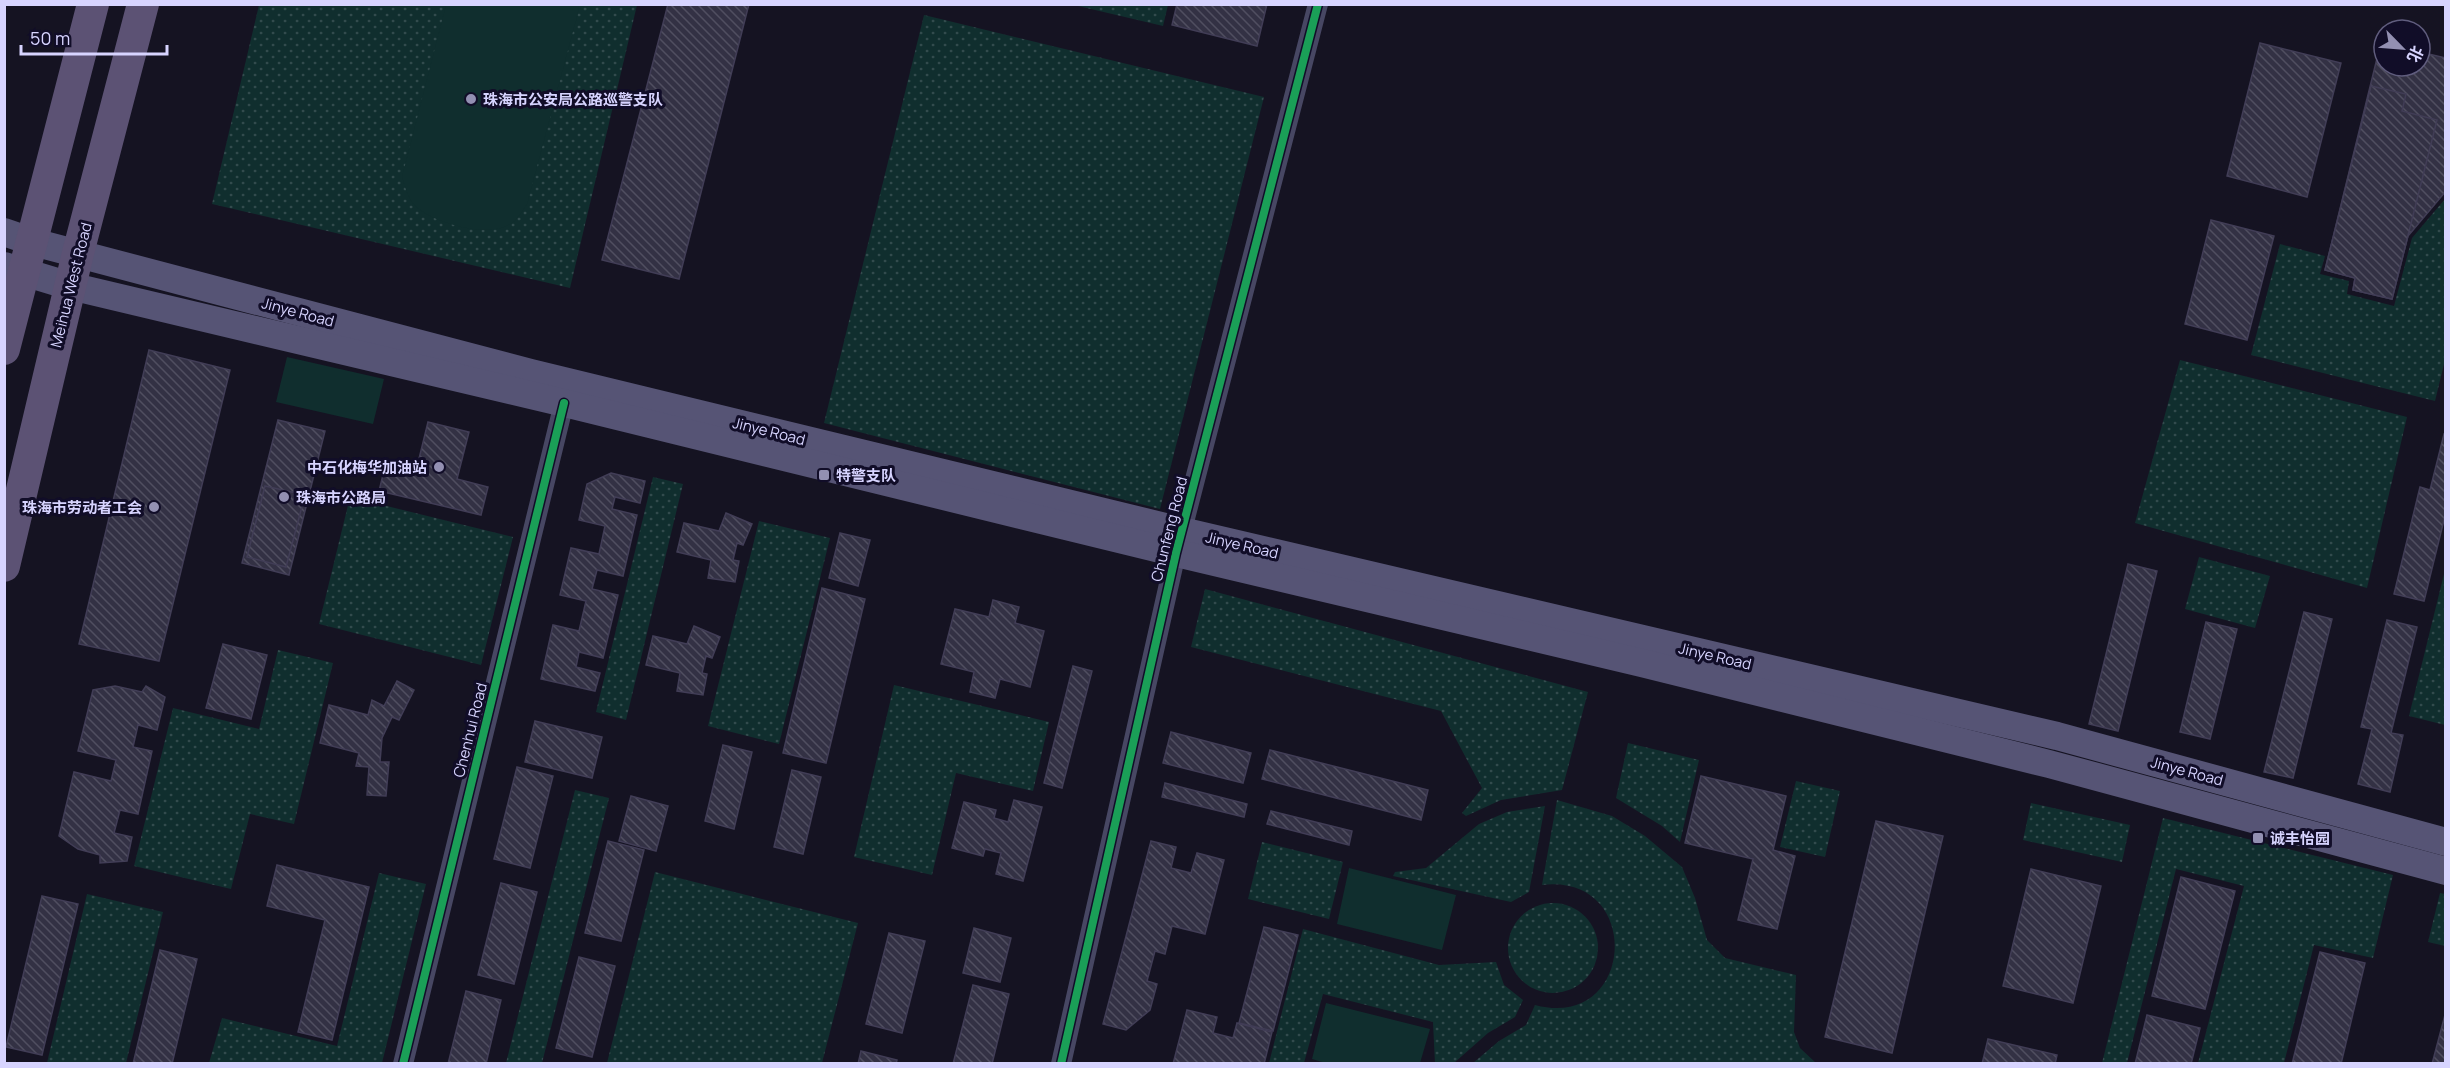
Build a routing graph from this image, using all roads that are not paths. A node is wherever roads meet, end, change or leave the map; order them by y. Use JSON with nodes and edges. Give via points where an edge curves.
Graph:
{"nodes":[{"id":1,"x":93,"y":4,"type":"edge"},
{"id":2,"x":143,"y":4,"type":"edge"},
{"id":3,"x":1318,"y":4,"type":"edge"},
{"id":4,"x":19,"y":237,"type":"edge"},
{"id":5,"x":78,"y":253,"type":"junction"},
{"id":6,"x":14,"y":269,"type":"edge"},
{"id":7,"x":70,"y":286,"type":"junction"},
{"id":8,"x":4,"y":349,"type":"edge"},
{"id":9,"x":564,"y":403,"type":"junction"},
{"id":10,"x":1179,"y":542,"type":"junction"},
{"id":11,"x":4,"y":566,"type":"edge"},
{"id":12,"x":2445,"y":842,"type":"edge"},
{"id":13,"x":2445,"y":871,"type":"edge"},
{"id":14,"x":403,"y":1064,"type":"edge"},
{"id":15,"x":1061,"y":1064,"type":"edge"}],
"edges":[{"from":1,"to":4,"type":"main road"},
{"from":2,"to":5,"type":"main road","name":"Meihua West Road"},
{"from":3,"to":10,"type":"street","name":"Chunfeng Road"},
{"from":4,"to":5,"type":"main road","name":"Jinye Road"},
{"from":4,"to":6,"type":"main road"},
{"from":5,"to":7,"type":"main road","name":"Meihua West Road"},
{"from":5,"to":10,"type":"main road","name":"Jinye Road"},
{"from":6,"to":7,"type":"main road","name":"Jinye Road"},
{"from":6,"to":8,"type":"main road"},
{"from":7,"to":9,"type":"main road","name":"Jinye Road"},
{"from":7,"to":11,"type":"main road","name":"Meihua West Road"},
{"from":9,"to":10,"type":"main road","name":"Jinye Road"},
{"from":9,"to":14,"type":"street","name":"Chenhui Road"},
{"from":10,"to":12,"type":"main road","name":"Jinye Road","via":[[2057,736]]},
{"from":10,"to":13,"type":"main road","name":"Jinye Road","via":[[2049,764]]},
{"from":10,"to":15,"type":"street","name":"Chunfeng Road"}]}
